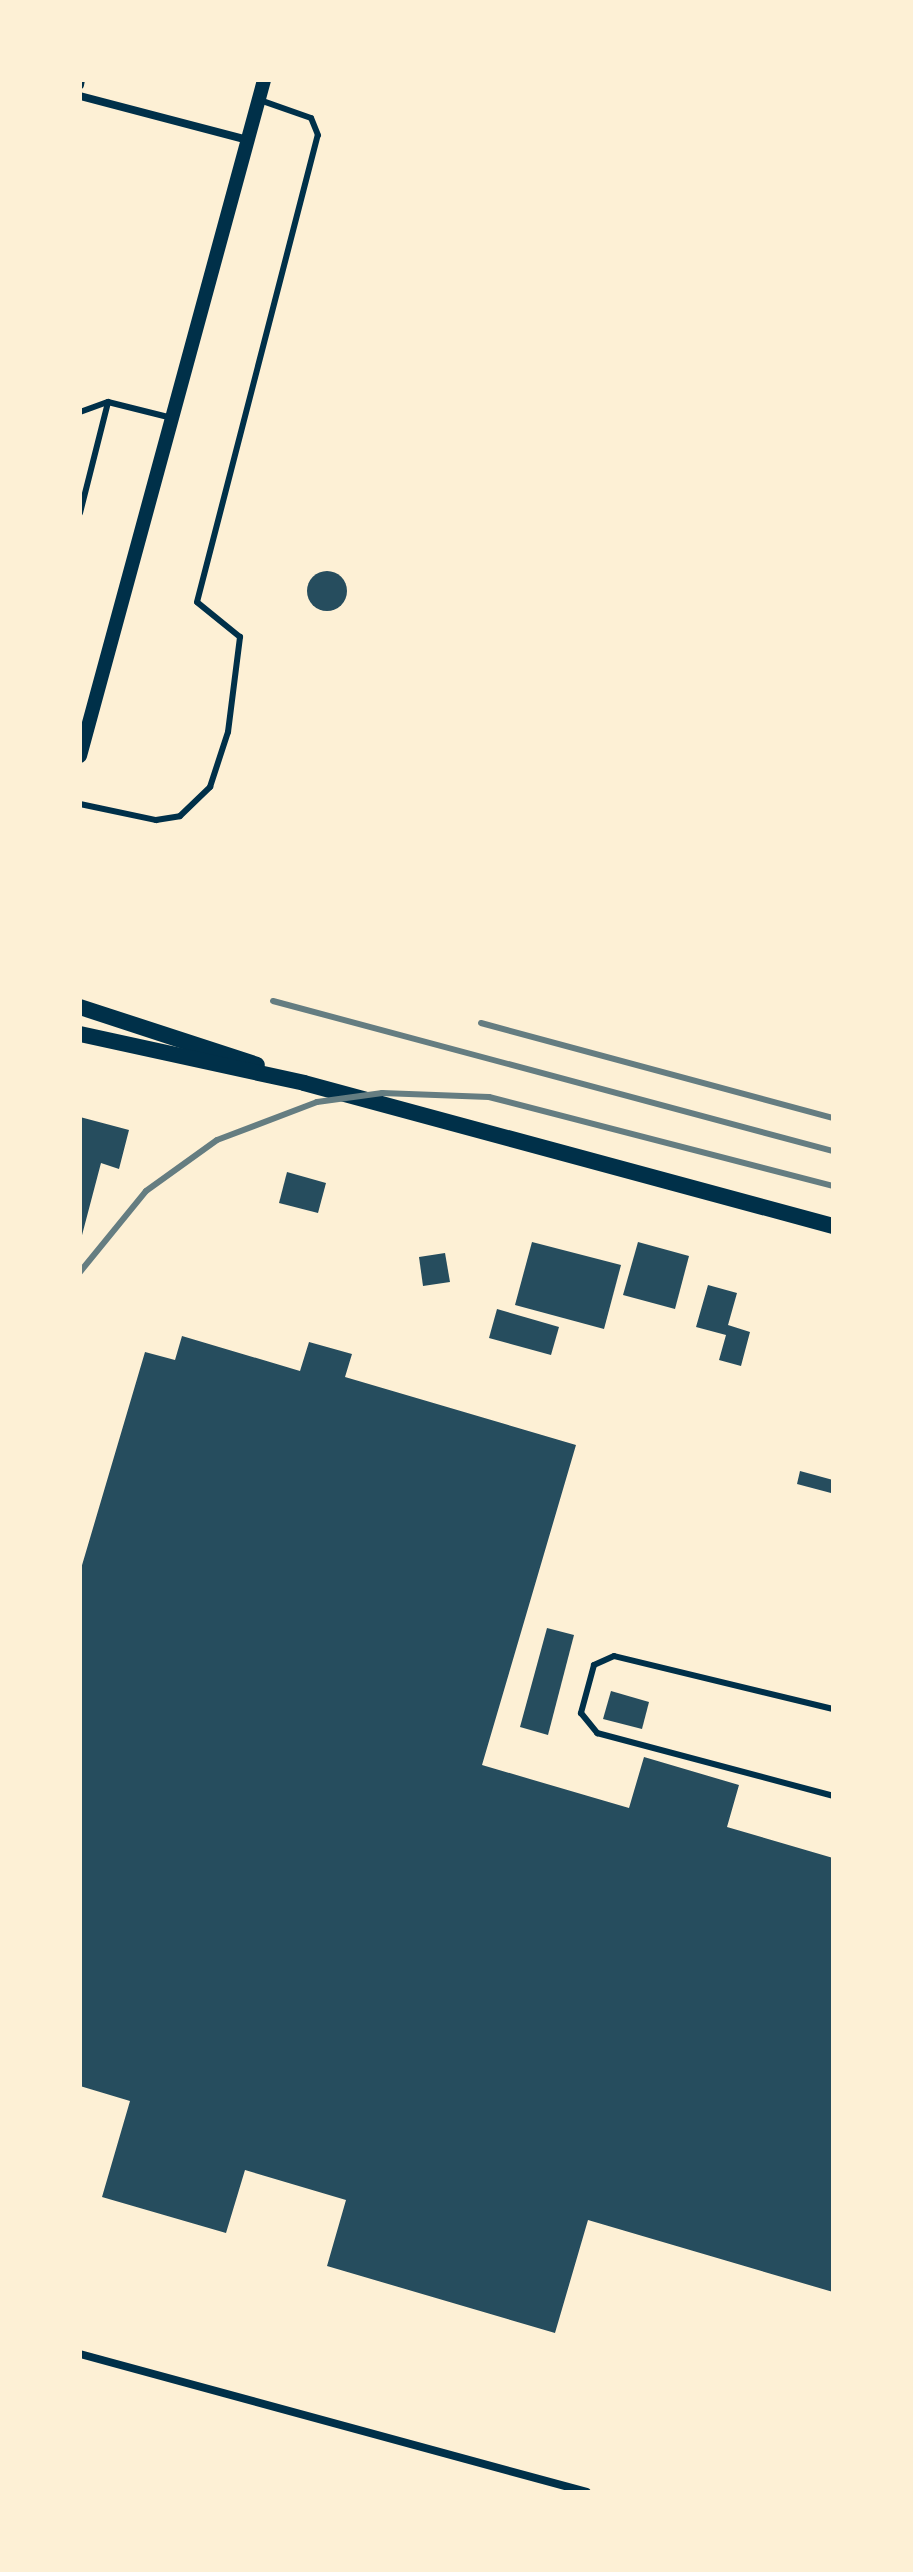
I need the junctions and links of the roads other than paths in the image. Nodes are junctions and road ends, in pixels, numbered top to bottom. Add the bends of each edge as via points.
1 (264, 80) edge
2 (80, 96) edge
3 (259, 99) junction
4 (248, 140) junction
5 (108, 402) junction
6 (80, 412) edge
7 (172, 418) junction
8 (80, 513) edge
9 (80, 756) edge
10 (80, 804) edge
11 (80, 1007) edge
12 (80, 1034) edge
13 (304, 1083) junction
14 (833, 1226) edge
15 (833, 1709) edge
16 (833, 1796) edge
17 (80, 2354) edge
18 (587, 2492) edge

1 - 3 street
2 - 4 street
3 - 4 street
3 - 10 lane via 311,118 318,135 197,602 240,637 228,732 210,787 172,819
4 - 7 street
5 - 6 lane
5 - 7 lane
5 - 8 lane
7 - 9 street
11 - 13 main road
12 - 13 main road
13 - 14 main road
15 - 16 lane via 614,1656 594,1665 581,1713 597,1733
17 - 18 street

